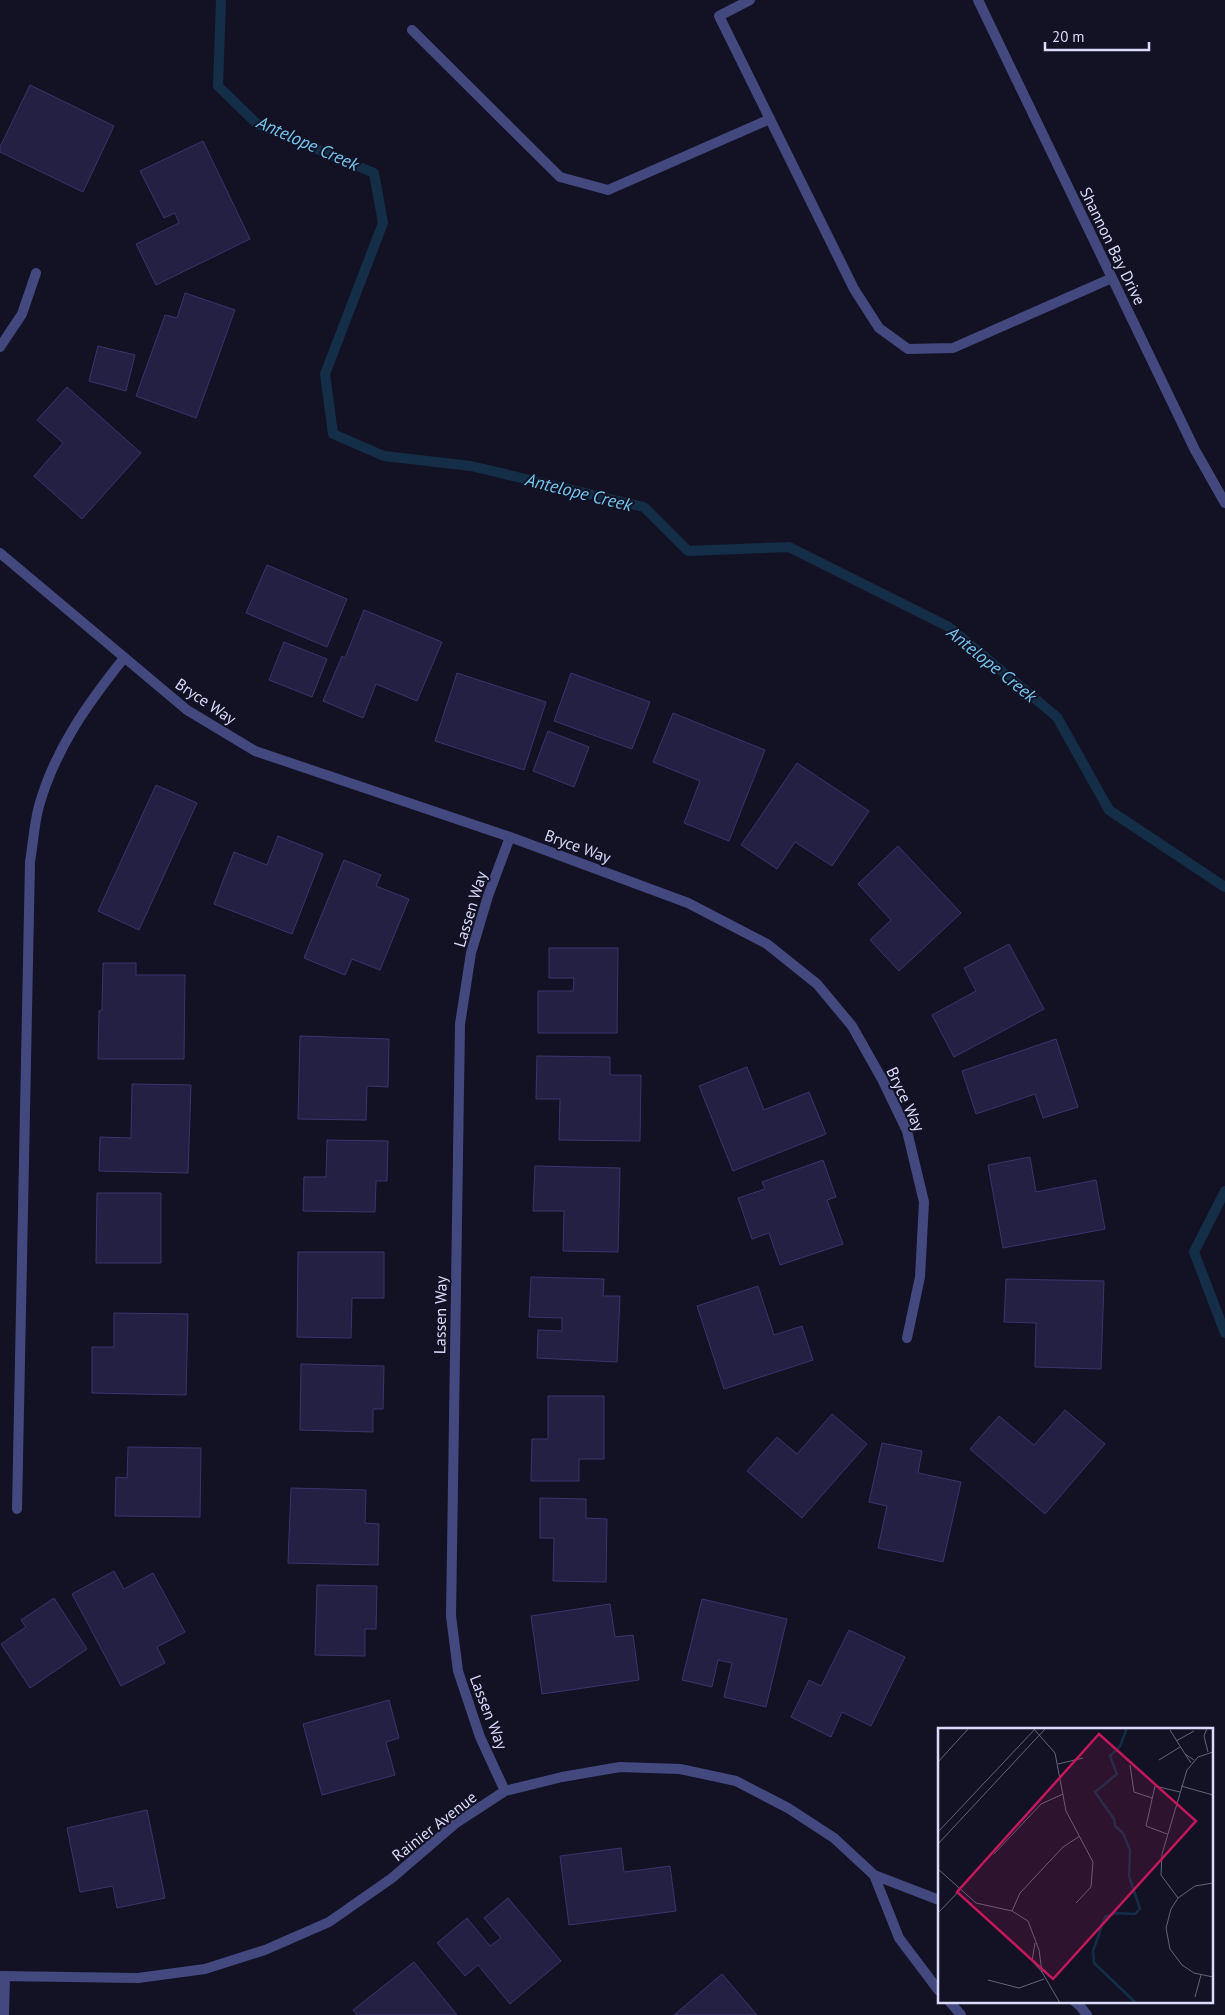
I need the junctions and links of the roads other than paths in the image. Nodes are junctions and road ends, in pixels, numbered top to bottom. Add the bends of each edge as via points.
1 (750, 0) edge
2 (978, 0) edge
3 (412, 30) dead end
4 (770, 119) junction
5 (36, 274) dead end
6 (1112, 278) junction
7 (0, 347) edge
8 (1225, 503) edge
9 (0, 553) edge
10 (124, 658) junction
11 (510, 837) junction
12 (907, 1338) dead end
13 (17, 1509) dead end
14 (505, 1791) junction
15 (874, 1875) junction
16 (938, 1900) edge
17 (2, 1976) edge
18 (938, 1990) edge
19 (949, 2002) edge
20 (1075, 2002) edge
21 (4, 2015) edge
22 (961, 2015) edge
23 (1087, 2015) edge

1 - 4 street via 719,16
2 - 6 street, Shannon Bay Drive
3 - 4 street via 560,177 608,190
4 - 6 street via 854,289 879,328 908,349 953,348
5 - 7 street via 22,314
6 - 8 street, Shannon Bay Drive via 1195,450
9 - 10 street, Bryce Way
10 - 11 street, Bryce Way via 187,710 255,751
10 - 13 street via 89,703 56,759 39,807 30,862
11 - 12 street, Bryce Way via 688,902 767,944 817,984 852,1026 907,1132 924,1202 920,1277
11 - 14 street, Lassen Way via 471,953 460,1024 450,1616 458,1672 480,1737
14 - 15 street, Rainier Avenue via 620,1767 680,1769 736,1780 826,1833
14 - 17 street, Rainier Avenue via 456,1823 392,1878 329,1922 265,1950 205,1969 138,1978
15 - 16 street, Rainier Avenue
15 - 18 street, Rainier Avenue via 899,1938
17 - 21 street
19 - 22 street
20 - 23 street

